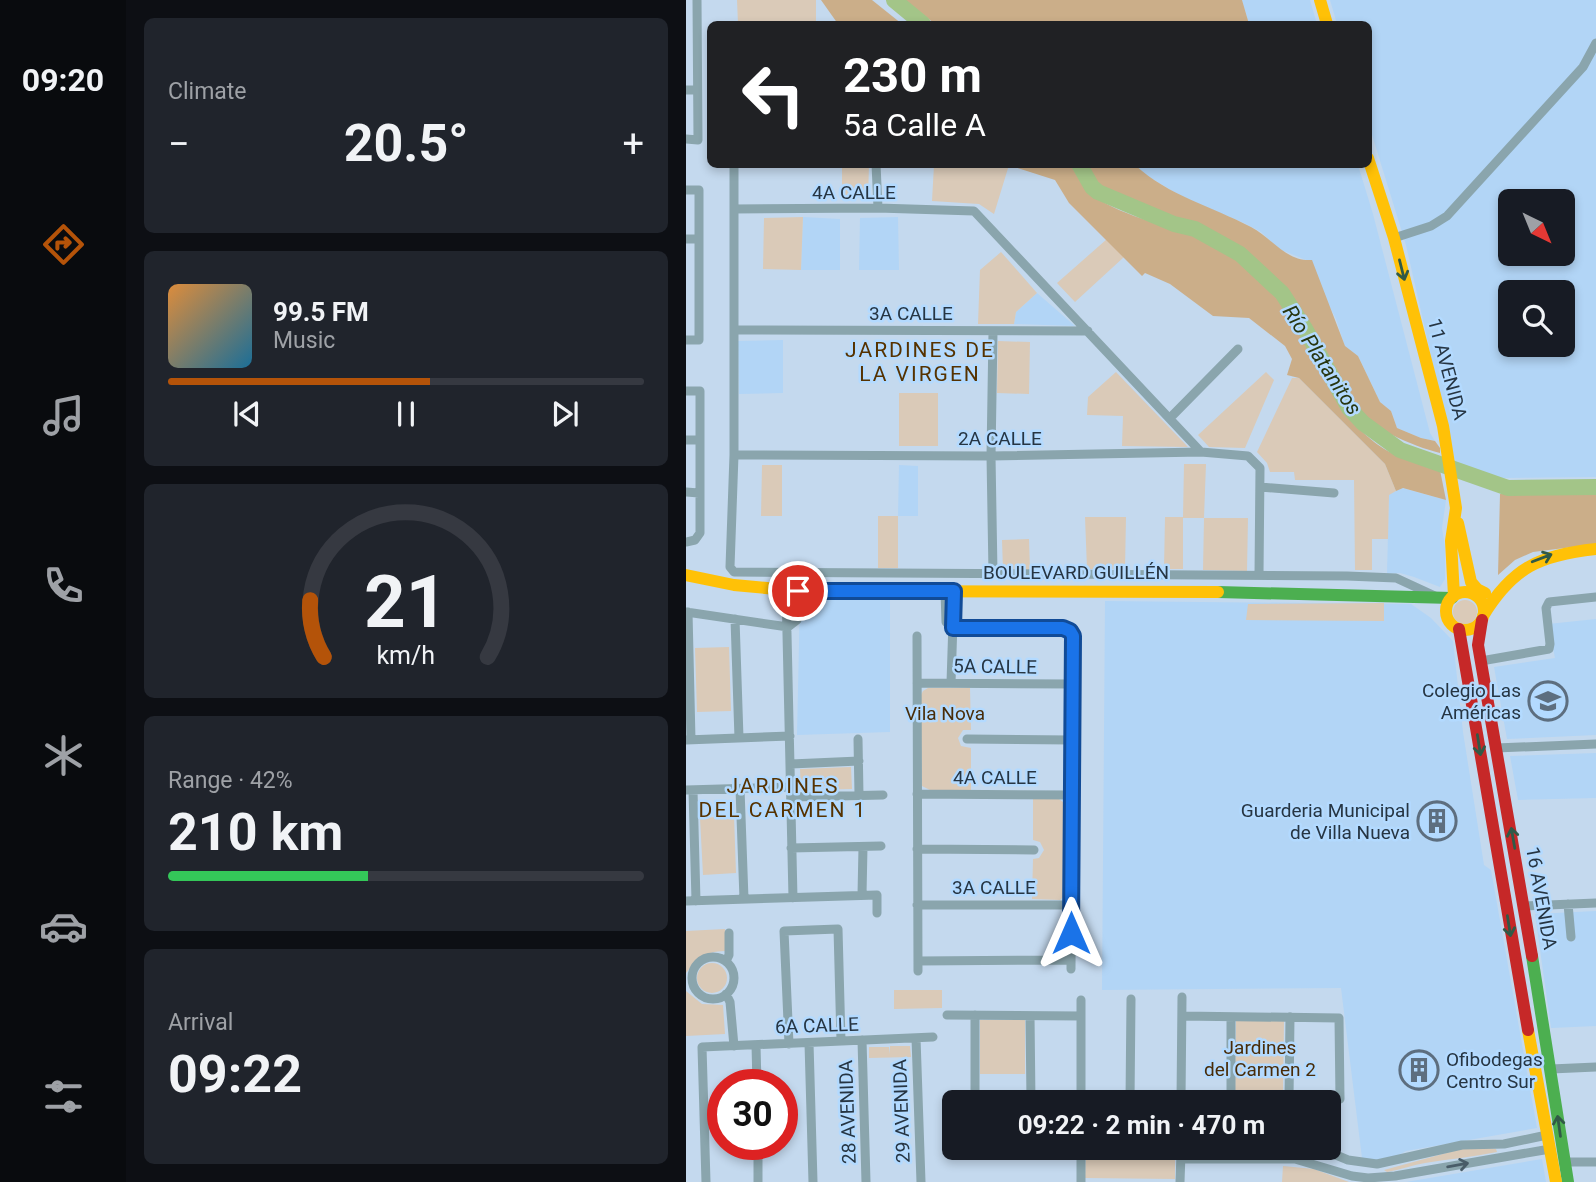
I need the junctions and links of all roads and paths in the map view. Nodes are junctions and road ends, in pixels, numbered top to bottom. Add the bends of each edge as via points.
1 (697, 0) edge
2 (1320, 0) edge
3 (1326, 21) edge
4 (1596, 43) edge
5 (686, 90) edge
6 (697, 90) junction
7 (686, 139) edge
8 (734, 168) edge
9 (876, 168) edge
10 (1371, 168) edge
11 (686, 190) edge
12 (878, 208) junction
13 (734, 209) junction
14 (1394, 238) junction
15 (686, 239) edge
16 (698, 239) junction
17 (686, 292) edge
18 (699, 292) junction
19 (734, 330) junction
20 (993, 331) junction
21 (1088, 331) junction
22 (686, 340) edge
23 (1238, 349) dead end
24 (686, 391) edge
25 (1170, 418) junction
26 (686, 440) edge
27 (699, 440) junction
28 (1201, 452) junction
29 (734, 455) junction
30 (991, 456) junction
31 (1260, 487) junction
32 (686, 492) edge
33 (699, 493) junction
34 (1334, 493) dead end
35 (1456, 508) junction
36 (688, 542) edge
37 (1596, 549) edge
38 (993, 573) junction
39 (686, 575) edge
40 (1259, 575) junction
41 (792, 590) junction
42 (950, 591) junction
43 (1499, 591) junction
44 (1421, 593) junction
45 (1453, 597) junction
46 (1596, 597) edge
47 (687, 612) edge
48 (1482, 618) junction
49 (735, 619) junction
50 (949, 625) junction
51 (1454, 625) junction
52 (788, 627) junction
53 (917, 636) dead end
54 (1481, 661) junction
55 (917, 683) junction
56 (951, 683) junction
57 (1073, 684) junction
58 (790, 736) junction
59 (739, 738) junction
60 (859, 739) dead end
61 (968, 739) dead end
62 (689, 740) edge
63 (1072, 740) junction
64 (1596, 744) edge
65 (1496, 748) junction
66 (859, 761) junction
67 (791, 764) junction
68 (740, 789) junction
69 (690, 790) edge
70 (791, 792) junction
71 (917, 794) junction
72 (859, 795) junction
73 (883, 795) dead end
74 (1072, 795) junction
75 (863, 846) junction
76 (881, 846) dead end
77 (791, 848) junction
78 (917, 849) junction
79 (1034, 850) dead end
80 (862, 895) junction
81 (793, 898) junction
82 (744, 899) junction
83 (691, 901) edge
84 (1596, 903) edge
85 (1568, 904) junction
86 (917, 905) junction
87 (1070, 905) junction
88 (1524, 906) junction
89 (877, 913) dead end
90 (729, 933) dead end
91 (1571, 937) dead end
92 (726, 961) junction
93 (688, 978) edge
94 (726, 994) junction
95 (1182, 997) dead end
96 (1131, 999) dead end
97 (1082, 1000) dead end
98 (1540, 1004) junction
99 (1524, 1007) junction
100 (947, 1015) dead end
101 (975, 1015) junction
102 (1030, 1016) junction
103 (1081, 1016) junction
104 (1182, 1016) junction
105 (1231, 1017) junction
106 (1290, 1017) junction
107 (933, 1037) dead end
108 (916, 1038) junction
109 (841, 1041) junction
110 (862, 1041) junction
111 (809, 1043) junction
112 (789, 1044) junction
113 (756, 1045) junction
114 (734, 1046) junction
115 (1596, 1067) edge
116 (757, 1069) edge
117 (1551, 1069) junction
118 (975, 1090) edge
119 (1031, 1090) edge
120 (1080, 1090) edge
121 (1130, 1090) edge
122 (1181, 1090) edge
123 (1231, 1090) edge
124 (1289, 1090) edge
125 (1340, 1090) edge
126 (1547, 1135) junction
127 (1504, 1144) junction
128 (1550, 1149) junction
129 (1506, 1156) junction
130 (1341, 1157) edge
131 (758, 1160) edge
132 (1081, 1160) edge
133 (1181, 1160) edge
134 (1310, 1160) edge
135 (1349, 1161) junction
136 (1564, 1162) junction
137 (1596, 1162) edge
138 (1379, 1164) junction
139 (1344, 1174) junction
140 (1381, 1177) junction
141 (706, 1182) edge
142 (758, 1182) edge
143 (813, 1182) edge
144 (866, 1182) edge
145 (921, 1182) edge
146 (1080, 1182) edge
147 (1180, 1182) edge
148 (1556, 1182) edge
149 (1568, 1182) edge

1 - 6 street
2 - 3 main road
4 - 14 street via 1583,67 1447,216
5 - 6 street
6 - 7 street via 698,139
8 - 13 street
9 - 12 street
10 - 14 main road, 11 AVENIDA
11 - 16 street via 699,190
12 - 13 street, 4A CALLE
12 - 21 street, 4A CALLE via 974,211
13 - 19 street
14 -> 35 main road, 11 AVENIDA via 1447,447
15 - 16 street
16 - 18 street
17 - 18 street
18 - 22 street via 699,340
19 - 20 street, 3A CALLE
19 - 29 street
20 - 21 street, 3A CALLE
20 - 30 street
21 - 25 street
23 - 25 street
24 - 27 street via 700,391
25 - 28 street
26 - 27 street
27 - 33 street
28 - 30 street, 2A CALLE
28 - 31 street, 2A CALLE via 1243,454 1253,459 1260,468
29 - 30 street, 2A CALLE
29 - 38 street via 730,567 734,572
30 - 38 street
31 - 34 street
31 - 40 street
32 - 33 street
33 - 36 street via 700,533
35 - 43 main road via 1471,582 1485,593
35 - 45 main road, 11 AVENIDA
43 -> 37 main road via 1532,561
38 - 40 street
39 - 41 main road, BOULEVARD GUILLÉN
40 - 44 street via 1396,578
41 - 42 main road, BOULEVARD GUILLÉN
41 - 52 street
42 - 44 main road, BOULEVARD GUILLÉN
42 - 50 street
43 - 48 main road
44 - 45 main road, BOULEVARD GUILLÉN
44 - 51 main road
45 - 48 main road via 1464,592 1475,595 1482,602
45 - 51 main road via 1446,610
46 - 54 street via 1549,601 1549,649
47 - 49 street
47 - 62 street
48 - 51 main road via 1469,629
48 - 54 main road, 16 AVENIDA
49 - 52 street
49 - 59 street
50 - 56 street
50 - 57 street via 1070,631
51 -> 99 main road, 16 AVENIDA
52 - 58 street
53 - 55 street
54 - 65 main road, 16 AVENIDA
55 - 56 street, 5A CALLE
55 - 71 street
56 - 57 street, 5A CALLE
57 - 63 street
58 - 59 street
58 - 67 street
59 - 62 street
60 - 66 street
61 - 63 street
63 - 74 street
64 - 65 street
88 -> 65 main road, 16 AVENIDA
66 - 67 street
66 - 72 street
67 - 70 street
68 - 69 street
68 - 70 street
68 - 82 street
69 - 83 street
70 - 72 street
70 - 77 street
71 - 74 street, 4A CALLE
71 - 78 street
72 - 73 street
74 - 87 street
75 - 76 street
75 - 77 street
75 - 80 street
77 - 81 street
78 - 79 street
78 - 86 street
80 - 81 street
80 - 89 street via 877,895
81 - 82 street
82 - 83 street
84 - 85 street
85 - 88 street
85 - 91 street
86 - 87 street, 3A CALLE
86 - 87 street via 918,966 1071,964
88 - 98 main road, 16 AVENIDA
90 - 92 street
92 - 93 street via 705,958
92 - 94 street via 734,980
93 - 94 street via 705,998
94 - 114 street
95 - 104 street
96 - 121 street
97 - 103 street
98 - 99 main road
98 - 117 main road, 16 AVENIDA
99 - 126 main road, 16 AVENIDA
100 - 101 street
101 - 102 street
101 - 118 street
102 - 103 street
102 - 119 street
103 - 120 street
104 - 105 street
104 - 122 street
105 - 106 street
105 - 123 street
106 - 124 street
106 - 125 street via 1339,1018
107 - 108 street, 6A CALLE
108 - 110 street, 6A CALLE
108 - 145 street, 29 AVENIDA
109 - 110 street, 6A CALLE
109 - 111 street, 6A CALLE
109 - 112 street via 838,929 784,931
110 - 144 street, 28 AVENIDA
111 - 112 street, 6A CALLE
111 - 143 street
112 - 113 street, 6A CALLE
113 - 114 street, 6A CALLE
113 - 116 street
114 - 141 street, 6A CALLE via 702,1047
115 - 117 street
136 -> 117 main road, 16 AVENIDA
126 - 127 street
126 - 128 main road, 16 AVENIDA
127 - 129 street
127 - 138 street via 1462,1145
128 - 129 street
128 - 148 main road, 16 AVENIDA
140 -> 129 street
130 - 135 street
131 - 142 street
132 - 146 street
133 - 147 street
134 - 139 street
135 - 138 street
135 - 139 street
136 - 137 street
136 - 149 main road, 16 AVENIDA
138 - 140 street
139 - 140 street

